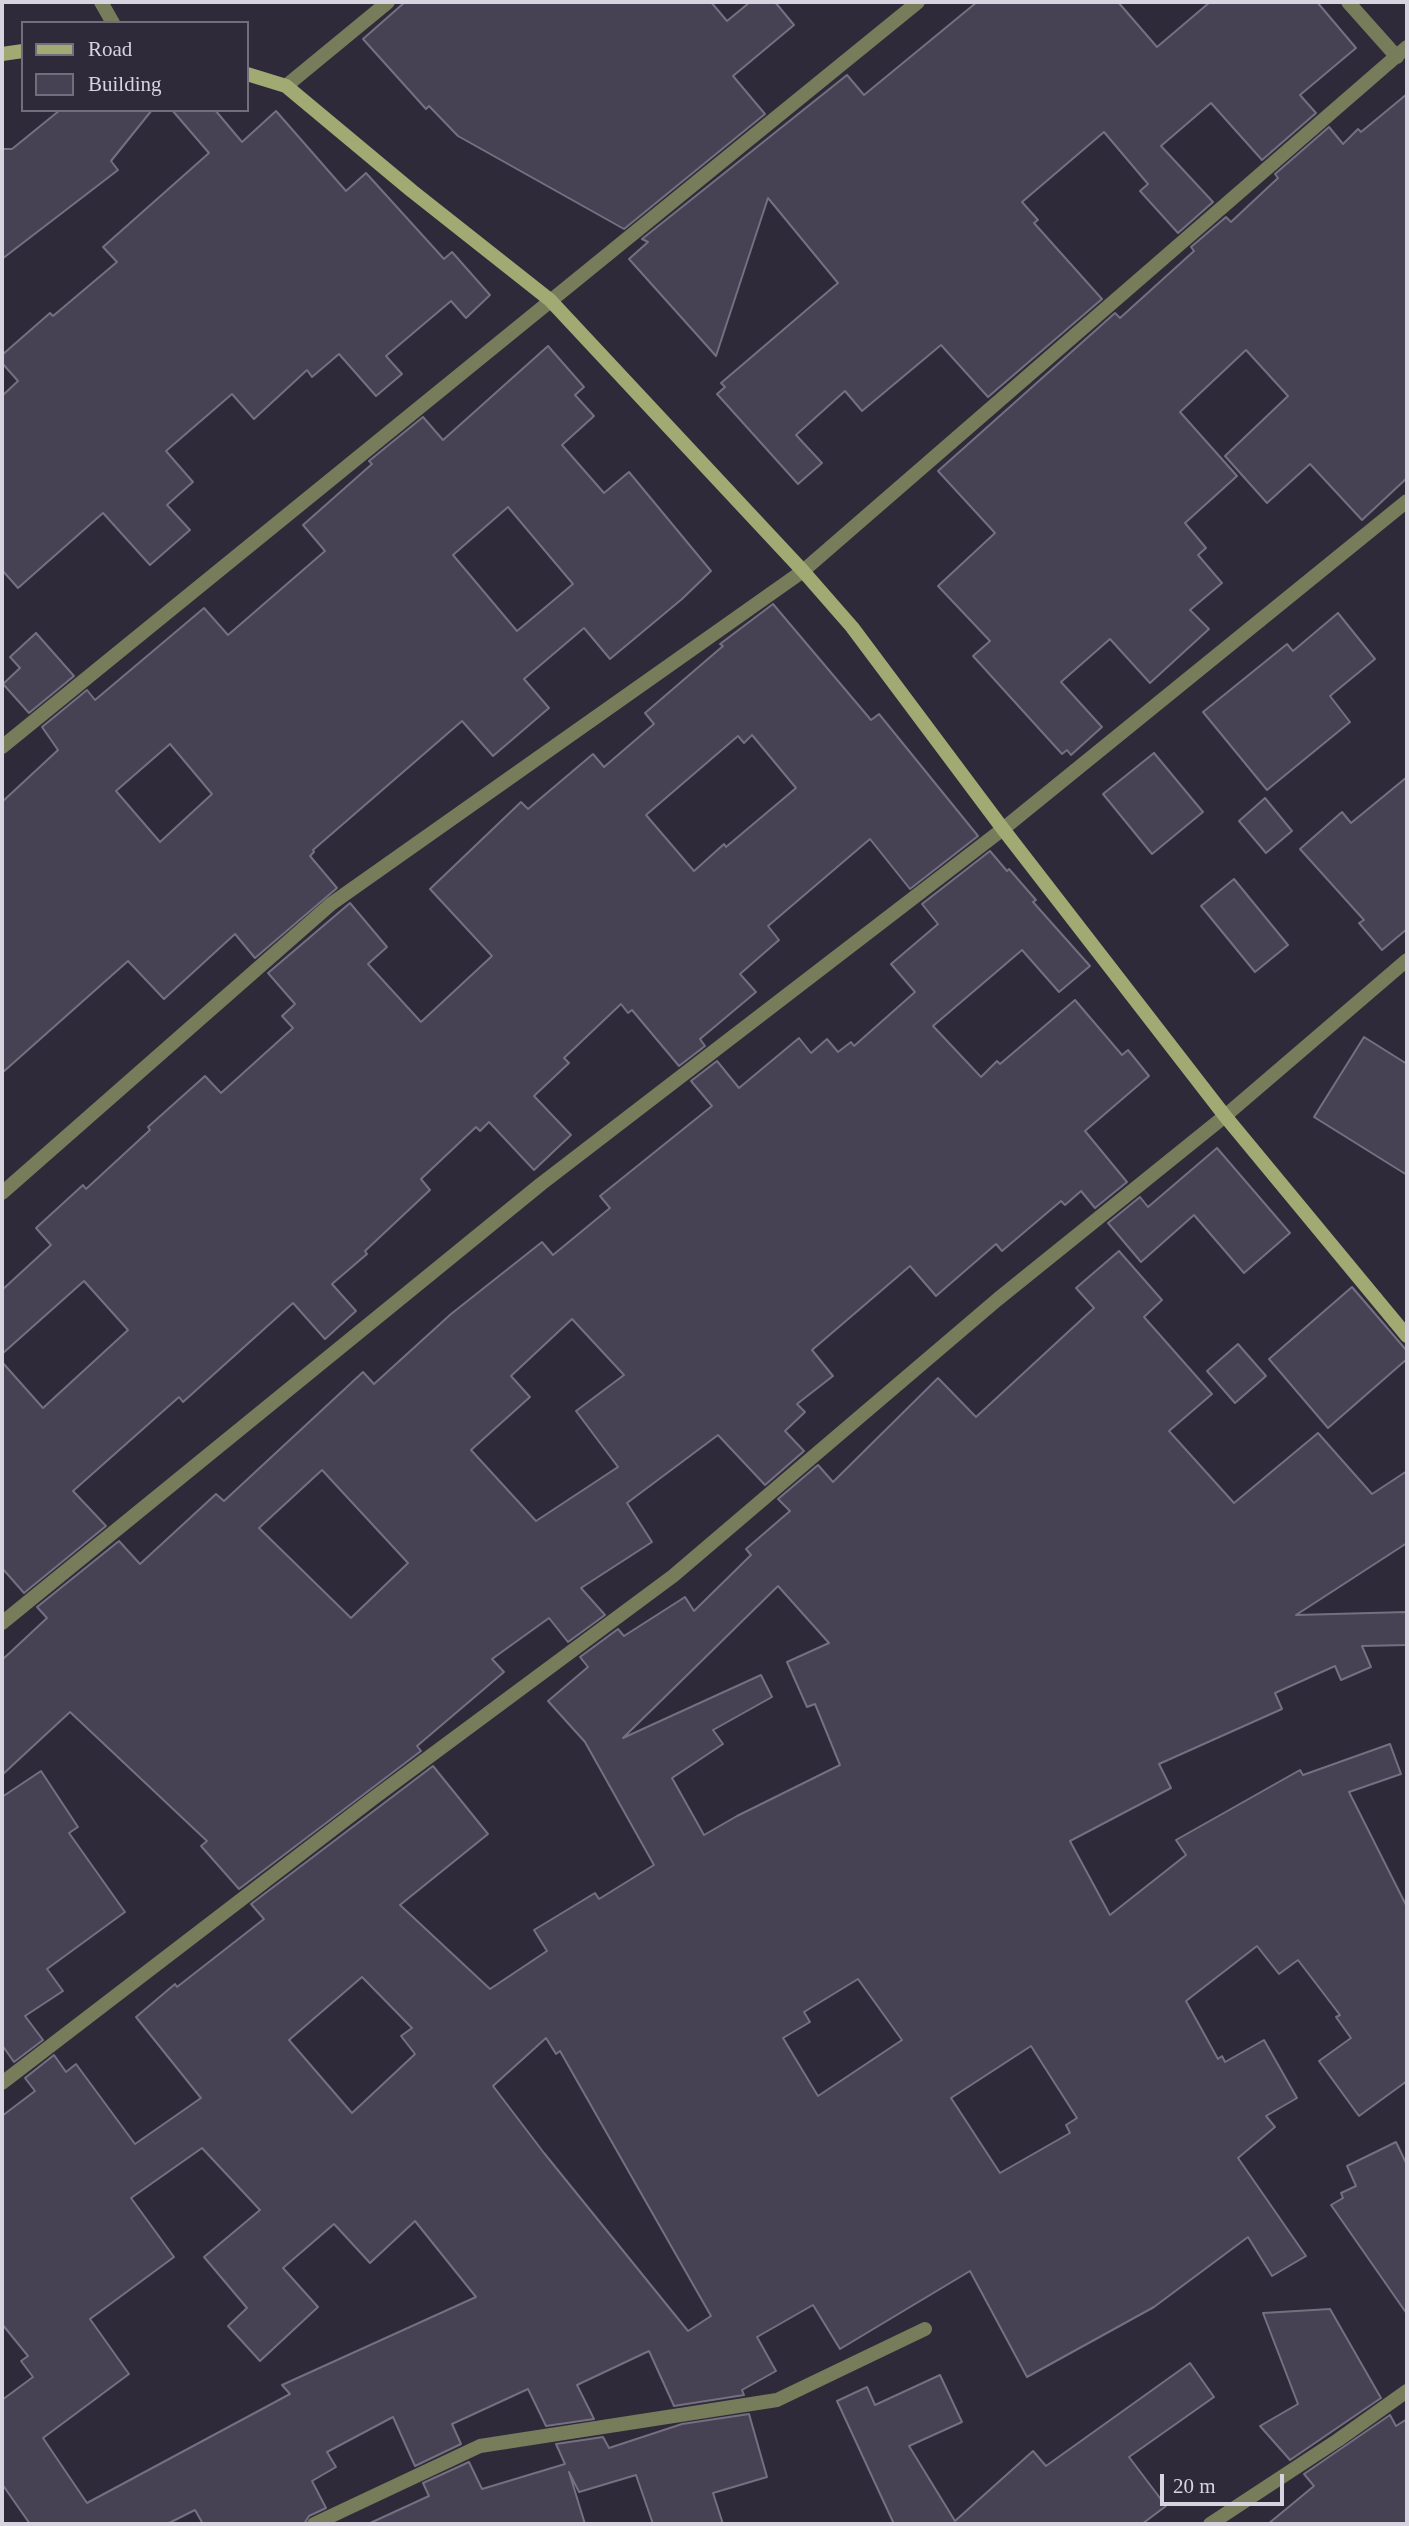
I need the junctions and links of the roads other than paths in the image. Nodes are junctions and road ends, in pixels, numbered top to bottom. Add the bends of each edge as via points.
1 (101, 2) edge
2 (388, 2) edge
3 (918, 2) edge
4 (1348, 2) edge
5 (112, 21) edge
6 (21, 51) edge
7 (1402, 52) edge
8 (2, 54) edge
9 (248, 74) edge
10 (286, 86) junction
11 (550, 300) junction
12 (1407, 501) edge
13 (803, 571) junction
14 (2, 747) edge
15 (1003, 829) junction
16 (1407, 960) edge
17 (1225, 1115) junction
18 (2, 1192) edge
19 (1407, 1336) edge
20 (2, 1623) edge
21 (2, 2082) edge
22 (925, 2329) dead end
23 (1407, 2391) edge
24 (314, 2524) edge
25 (1210, 2524) edge

1 - 5 street
2 - 10 street
3 - 11 street
4 - 7 street
6 - 8 street
7 - 13 street
9 - 10 street
10 - 11 street
11 - 13 street
11 - 14 street
12 - 15 street
13 - 15 street via 852,627
13 - 18 street via 331,904
15 - 17 street
15 - 20 street via 541,1184
16 - 17 street
17 - 19 street
17 - 21 street via 998,1298 673,1576
22 - 24 street via 777,2400 480,2446
23 - 25 street

